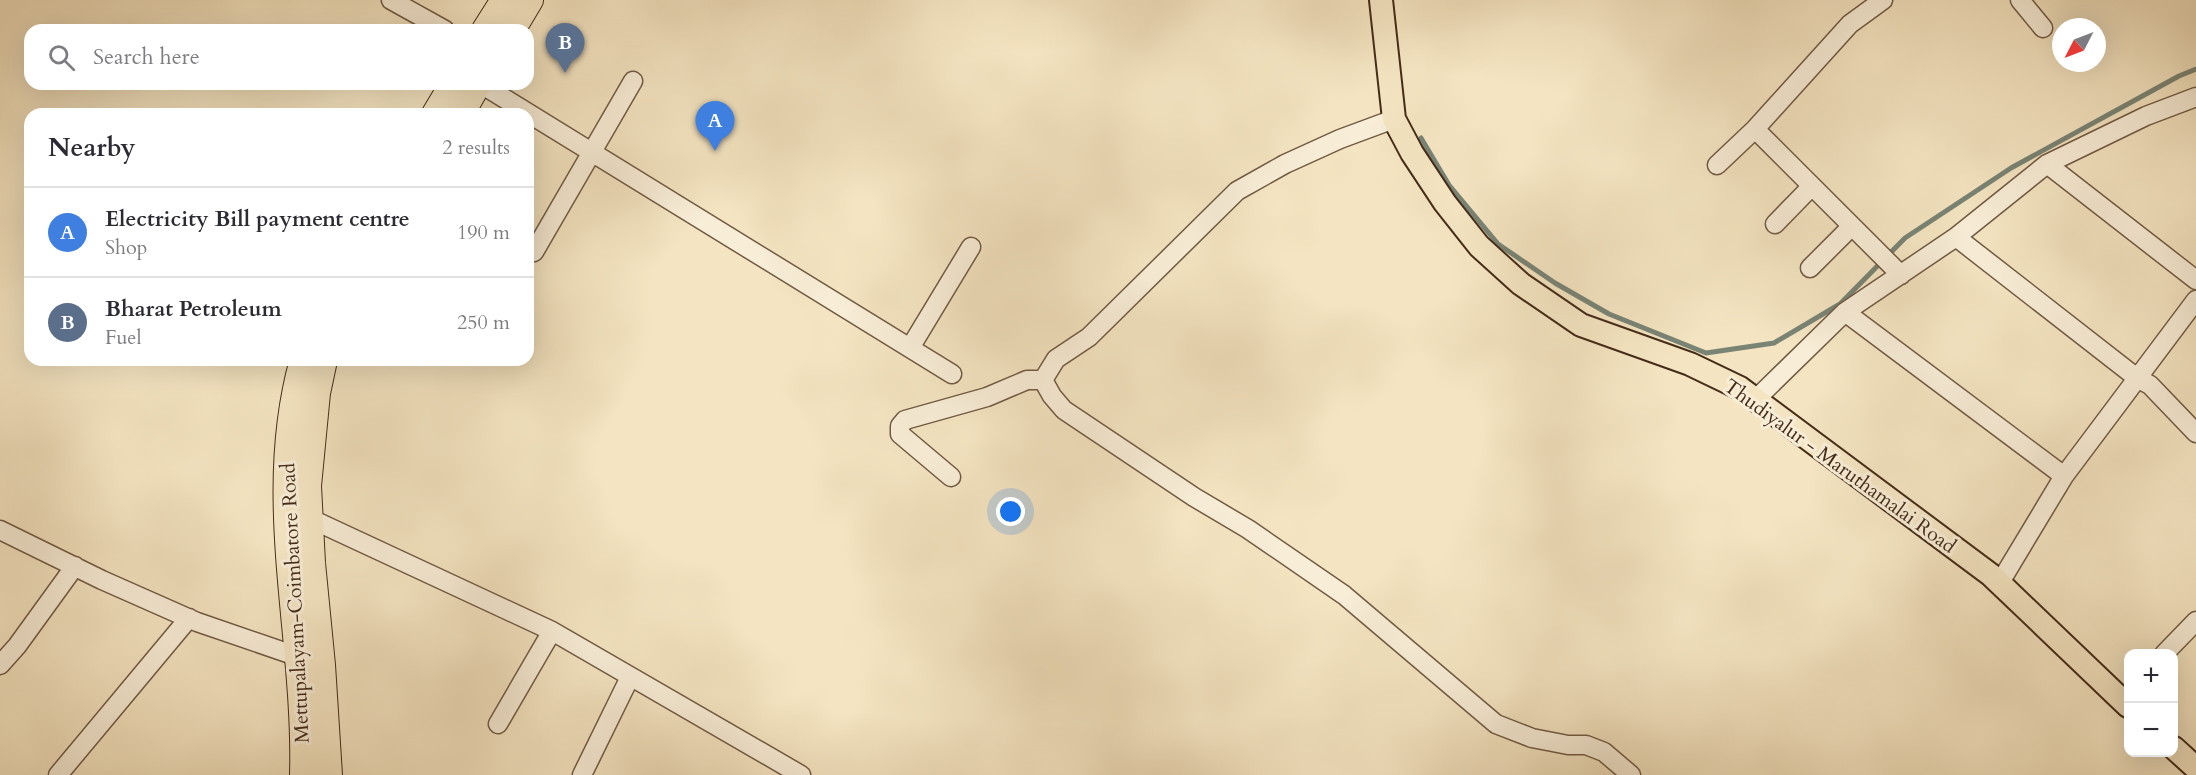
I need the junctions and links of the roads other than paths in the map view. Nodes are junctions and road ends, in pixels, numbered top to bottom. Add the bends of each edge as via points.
1 (391, 0) edge
2 (504, 0) edge
3 (530, 0) edge
4 (1381, 0) edge
5 (1883, 0) edge
6 (2020, 0) edge
7 (434, 24) edge
8 (489, 24) edge
9 (516, 24) edge
10 (2043, 28) dead end
11 (633, 81) dead end
12 (449, 90) edge
13 (476, 90) edge
14 (490, 90) edge
15 (2196, 97) edge
16 (439, 108) edge
17 (465, 108) edge
18 (520, 108) edge
19 (534, 117) edge
20 (1394, 119) junction
21 (1755, 129) junction
22 (592, 152) junction
23 (2048, 164) junction
24 (1717, 165) dead end
25 (1812, 186) junction
26 (1774, 224) dead end
27 (1852, 226) junction
28 (1956, 237) junction
29 (971, 247) dead end
30 (534, 252) dead end
31 (1890, 264) junction
32 (1810, 268) dead end
33 (2196, 280) edge
34 (2196, 300) edge
35 (1845, 312) junction
36 (910, 348) junction
37 (302, 366) edge
38 (323, 366) edge
39 (951, 374) dead end
40 (2137, 378) junction
41 (1043, 380) junction
42 (1755, 400) junction
43 (2196, 433) edge
44 (2064, 476) junction
45 (951, 477) dead end
46 (309, 518) junction
47 (0, 530) edge
48 (75, 566) junction
49 (1999, 584) junction
50 (189, 618) junction
51 (2196, 621) edge
52 (552, 632) junction
53 (2169, 649) edge
54 (299, 657) junction
55 (0, 665) edge
56 (630, 677) junction
57 (2124, 696) edge
58 (498, 724) dead end
59 (2178, 751) edge
60 (2196, 768) edge
61 (58, 775) edge
62 (303, 775) edge
63 (329, 775) edge
64 (582, 775) edge
65 (801, 775) edge
66 (1631, 775) edge

1 - 7 street
2 - 8 highway
3 - 9 highway
4 - 20 main road, Thudiyalur - Maruthamalai Road
5 - 21 street via 1850,24
6 - 10 street
11 - 22 street
12 - 16 highway
13 - 17 highway
14 - 18 street
15 - 23 street via 2146,116
19 - 22 street
20 - 41 street via 1285,164 1238,190 1089,337 1056,359
20 - 42 main road, Thudiyalur - Maruthamalai Road via 1445,203 1479,246 1521,284 1581,325 1690,364 1740,388
21 - 24 street
21 - 25 street
22 - 30 street
22 - 36 street
23 - 28 street
23 - 33 street
25 - 26 street
25 - 27 street
27 - 31 street
27 - 32 street
28 - 31 street
28 - 40 street
29 - 36 street
31 - 35 street
34 - 40 street
35 - 42 street
35 - 44 street
36 - 39 street
37 - 54 highway, Mettupalayam-Coimbatore Road via 289,428 285,491
38 - 46 highway via 309,474
40 - 43 street via 2150,385
40 - 44 street
41 - 45 street via 1027,380 987,397 905,420 900,434
41 - 66 street via 1064,410 1344,595 1496,724 1532,738 1586,745 1604,752
42 - 49 main road, Thudiyalur - Maruthamalai Road
44 - 49 street
46 - 52 street
46 - 63 highway
47 - 48 street
48 - 50 street
48 - 55 street
49 - 57 main road, Thudiyalur - Maruthamalai Road
50 - 54 street
50 - 61 street
51 - 53 street
52 - 56 street
52 - 58 street
54 - 62 highway, Mettupalayam-Coimbatore Road
56 - 64 street
56 - 65 street
59 - 60 main road

